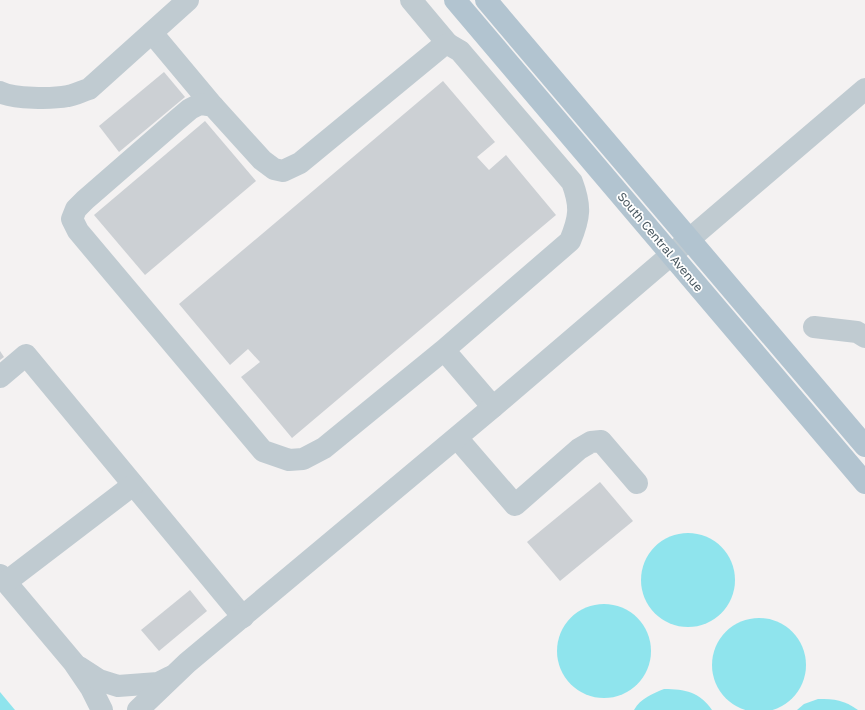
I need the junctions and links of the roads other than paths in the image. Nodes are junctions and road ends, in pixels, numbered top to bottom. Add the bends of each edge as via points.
1 (188, 0) edge
2 (411, 0) edge
3 (455, 0) edge
4 (486, 0) edge
5 (152, 33) junction
6 (448, 44) junction
7 (865, 89) edge
8 (0, 92) edge
9 (213, 106) junction
10 (814, 327) dead end
11 (865, 337) edge
12 (444, 350) junction
13 (0, 377) edge
14 (494, 407) junction
15 (458, 438) junction
16 (865, 446) edge
17 (637, 483) dead end
18 (865, 483) edge
19 (133, 485) junction
20 (3, 578) edge
21 (242, 617) junction
22 (74, 663) junction
23 (177, 674) junction
24 (102, 710) edge
25 (138, 710) edge

1 - 5 lane
2 - 6 lane
3 - 18 main road, South Central Avenue, bridge
4 - 16 main road, South Central Avenue, bridge
5 - 8 lane via 89,89 69,96 35,98
5 - 9 lane
6 - 9 lane via 441,47 300,163 283,171 274,169 262,160
6 - 12 lane via 460,51 572,182 578,198 578,213 570,241
7 - 14 lane
9 - 12 lane via 200,104 190,109 85,200 76,209 72,219 78,231 263,450 289,460 303,459 324,448
10 - 11 lane via 857,332
12 - 14 lane
13 - 19 lane via 26,355
14 - 15 lane
15 - 17 lane via 515,505 579,449 591,442 601,441
15 - 21 lane
19 - 20 lane
19 - 21 lane
20 - 22 lane
21 - 23 lane
22 - 23 lane via 100,680 118,686 158,683
22 - 24 lane
23 - 25 lane

